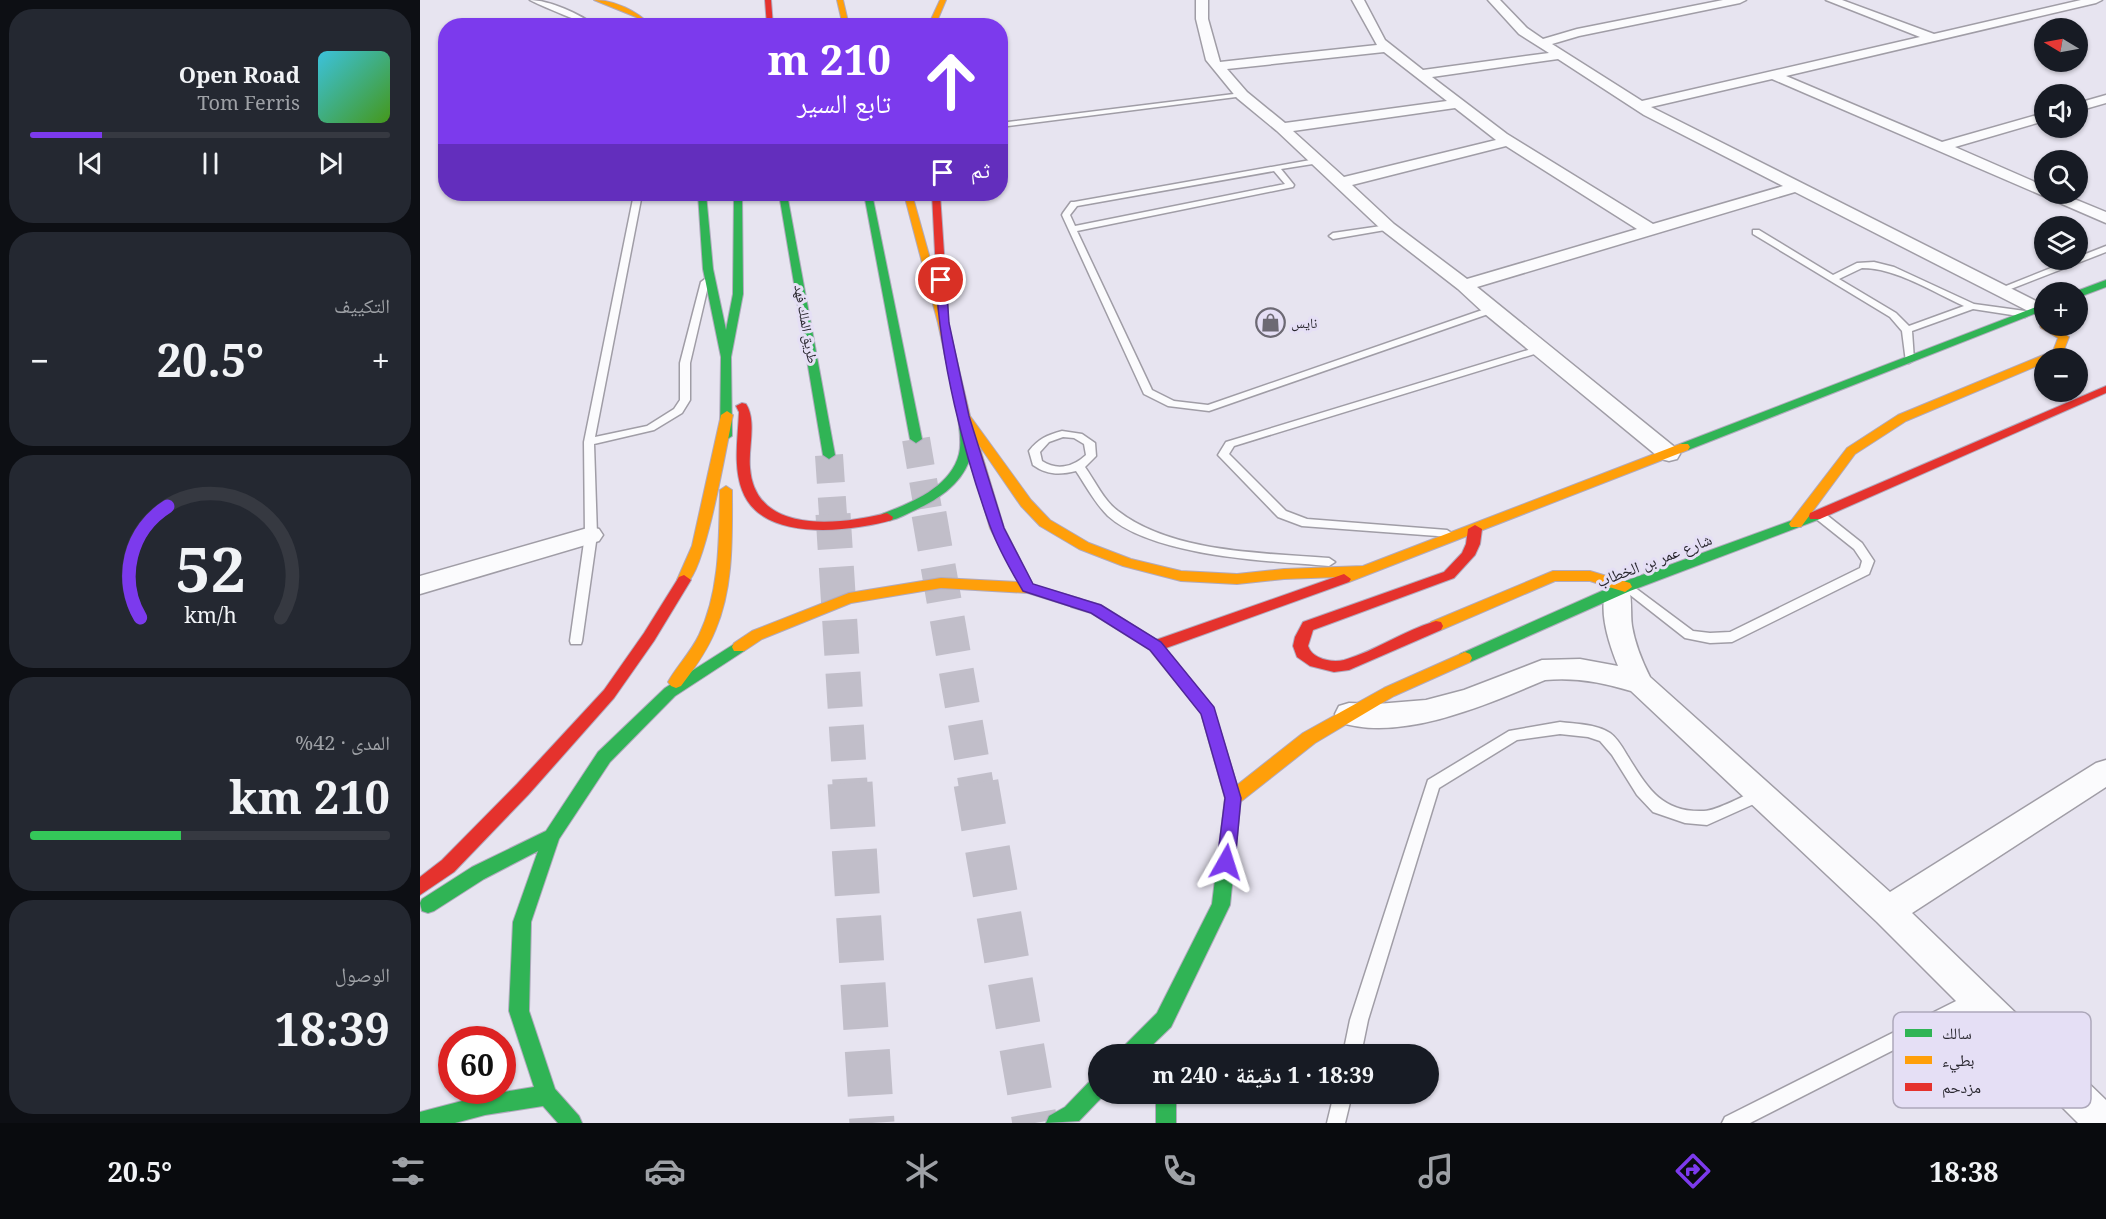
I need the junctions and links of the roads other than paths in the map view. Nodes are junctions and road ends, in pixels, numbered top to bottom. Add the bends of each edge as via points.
1 (532, 0) edge
2 (597, 0) edge
3 (768, 0) edge
4 (840, 0) edge
5 (852, 0) edge
6 (943, 0) edge
7 (1202, 0) edge
8 (1358, 0) edge
9 (1494, 0) edge
10 (1735, 0) edge
11 (1832, 0) edge
12 (2096, 0) edge
13 (581, 18) edge
14 (640, 18) edge
15 (769, 18) edge
16 (846, 18) edge
17 (849, 18) edge
18 (934, 18) edge
19 (1933, 38) junction
20 (1542, 43) junction
21 (1387, 48) junction
22 (1561, 56) junction
23 (1218, 66) junction
24 (1422, 74) junction
25 (1773, 75) junction
26 (1242, 95) junction
27 (2106, 99) edge
28 (1459, 104) junction
29 (2088, 104) edge
30 (1640, 106) junction
31 (2034, 120) edge
32 (1008, 124) edge
33 (1282, 128) junction
34 (1508, 141) junction
35 (1940, 147) junction
36 (1316, 161) junction
37 (1276, 168) junction
38 (1340, 183) junction
39 (1796, 187) junction
40 (2034, 187) edge
41 (637, 201) edge
42 (703, 201) edge
43 (738, 201) edge
44 (784, 201) edge
45 (869, 201) edge
46 (910, 201) edge
47 (936, 201) edge
48 (2073, 204) edge
49 (2106, 218) edge
50 (1388, 226) junction
51 (1073, 229) junction
52 (1651, 230) junction
53 (1756, 232) dead end
54 (1333, 236) dead end
55 (2106, 249) edge
56 (708, 269) junction
57 (1834, 278) junction
58 (2106, 283) edge
59 (1464, 285) junction
60 (2000, 290) junction
61 (2088, 290) edge
62 (1972, 306) junction
63 (2034, 309) edge
64 (1491, 310) junction
65 (2034, 310) edge
66 (2034, 311) edge
67 (943, 323) junction
68 (1907, 330) junction
69 (2062, 336) edge
70 (1541, 349) junction
71 (1909, 360) junction
72 (726, 364) junction
73 (2104, 392) edge
74 (727, 415) junction
75 (964, 416) junction
76 (915, 439) tunnel mouth
77 (589, 442) junction
78 (1669, 454) junction
79 (829, 455) tunnel mouth
80 (1079, 467) junction
81 (1819, 515) junction
82 (1795, 525) junction
83 (1475, 529) junction
84 (591, 535) junction
85 (1460, 536) junction
86 (1373, 569) junction
87 (420, 585) edge
88 (1028, 588) junction
89 (1621, 588) junction
90 (576, 641) dead end
91 (1155, 646) junction
92 (1640, 684) junction
93 (670, 692) junction
94 (1349, 714) junction
95 (2106, 772) edge
96 (1760, 795) junction
97 (1233, 798) junction
98 (552, 836) junction
99 (420, 887) edge
100 (420, 910) edge
101 (1888, 911) junction
102 (1977, 998) junction
103 (1949, 1012) edge
104 (1991, 1012) edge
105 (1164, 1020) junction
106 (1893, 1041) edge
107 (1165, 1043) dead end
108 (1140, 1044) edge
109 (1354, 1044) edge
110 (548, 1095) junction
111 (1088, 1097) edge
112 (1166, 1104) edge
113 (1341, 1104) edge
114 (420, 1122) edge
115 (572, 1123) edge
116 (1056, 1123) edge
117 (1166, 1123) edge
118 (1336, 1123) edge
119 (1731, 1123) edge

1 - 13 lane
2 - 14 main road
3 - 15 main road
4 - 16 main road
5 - 17 main road
6 - 18 main road
7 - 23 street via 1202,19 1212,60
8 - 21 street
9 - 20 street via 1523,31
10 - 20 street
11 - 19 street
12 - 19 street
19 - 25 street
20 - 22 street
21 - 23 street
21 - 24 street
22 - 24 street
22 - 30 street
23 - 26 street
24 - 28 street
25 - 30 street
25 - 35 street
26 - 32 lane
26 - 33 street
27 - 29 street
28 - 33 street
28 - 34 street
30 - 39 street
31 - 35 street
33 - 36 street
34 - 38 street
34 - 52 street
35 - 40 street
36 - 37 lane
36 - 38 street
37 - 51 lane via 1074,204 1066,215
37 - 51 lane via 1290,185
38 - 50 street
39 - 52 street
39 - 60 street
41 - 77 lane
42 - 56 main road
43 - 72 main road via 738,294
44 - 79 main road, طريق الملك فهد
45 - 76 main road
46 - 67 main road
47 - 67 main road
48 - 49 street
50 - 54 lane
50 - 59 street
51 - 64 lane via 1148,392 1172,404 1209,408
52 - 59 street
53 - 57 lane
55 - 60 lane
56 - 72 main road
56 - 77 lane via 685,363 685,400 678,411 650,428
57 - 62 lane via 1860,265 1874,264
57 - 68 lane via 1893,315
58 - 61 main road
59 - 64 street
60 - 63 street
62 - 65 lane
62 - 68 lane
64 - 70 street
66 - 71 main road
67 - 75 main road
68 - 71 lane
69 - 82 main road via 2058,353 1902,418 1851,452
70 - 78 street
70 - 85 lane via 1230,444 1223,455 1282,514 1306,524
71 - 78 main road
72 - 74 main road
72 - 75 main road via 745,412 747,481 752,499 769,514 799,524 858,525 885,519 928,496 960,465 966,446
73 - 81 main road, شارع عمر بن الخطاب
74 - 93 main road via 720,590 709,630
74 - 99 main road via 699,546 681,588 609,694 515,798 448,866
75 - 86 main road via 1045,524 1084,546 1128,563 1181,576 1236,579
75 - 88 main road via 997,528
77 - 84 lane
78 - 83 main road
80 - 80 lane via 1092,450 1080,436 1053,436 1034,451 1037,463 1050,470
80 - 86 lane via 1112,513 1172,541
81 - 82 main road, شارع عمر بن الخطاب
81 - 89 lane via 1858,546 1868,561 1865,571 1732,637 1690,635
82 - 89 main road, شارع عمر بن الخطاب
83 - 85 main road
83 - 89 main road via 1473,549 1449,575 1308,626 1299,641 1305,657 1323,667 1344,666 1553,576 1582,574 1611,580
84 - 87 street
84 - 90 lane
85 - 86 main road
86 - 91 main road
88 - 91 main road via 1096,609
88 - 93 main road via 941,583 849,598 757,635
89 - 92 street via 1618,626 1629,664
89 - 94 main road, شارع عمر بن الخطاب
91 - 97 main road via 1208,711
92 - 94 street via 1597,670 1558,668 1542,670 1445,709 1398,716
92 - 96 street
93 - 98 main road via 604,757
94 - 97 main road, شارع عمر بن الخطاب via 1309,738
95 - 101 street
96 - 101 street
96 - 109 lane via 1707,818 1658,807 1642,791 1605,737 1560,728 1514,735 1433,784
97 - 105 main road via 1221,905
98 - 100 main road via 478,873
98 - 110 main road via 522,922 519,1011
101 - 102 street
102 - 103 lane
102 - 104 street
105 - 107 main road
105 - 108 main road
106 - 119 lane
110 - 114 main road via 485,1105
110 - 115 main road
111 - 116 main road
112 - 117 main road
113 - 118 lane

